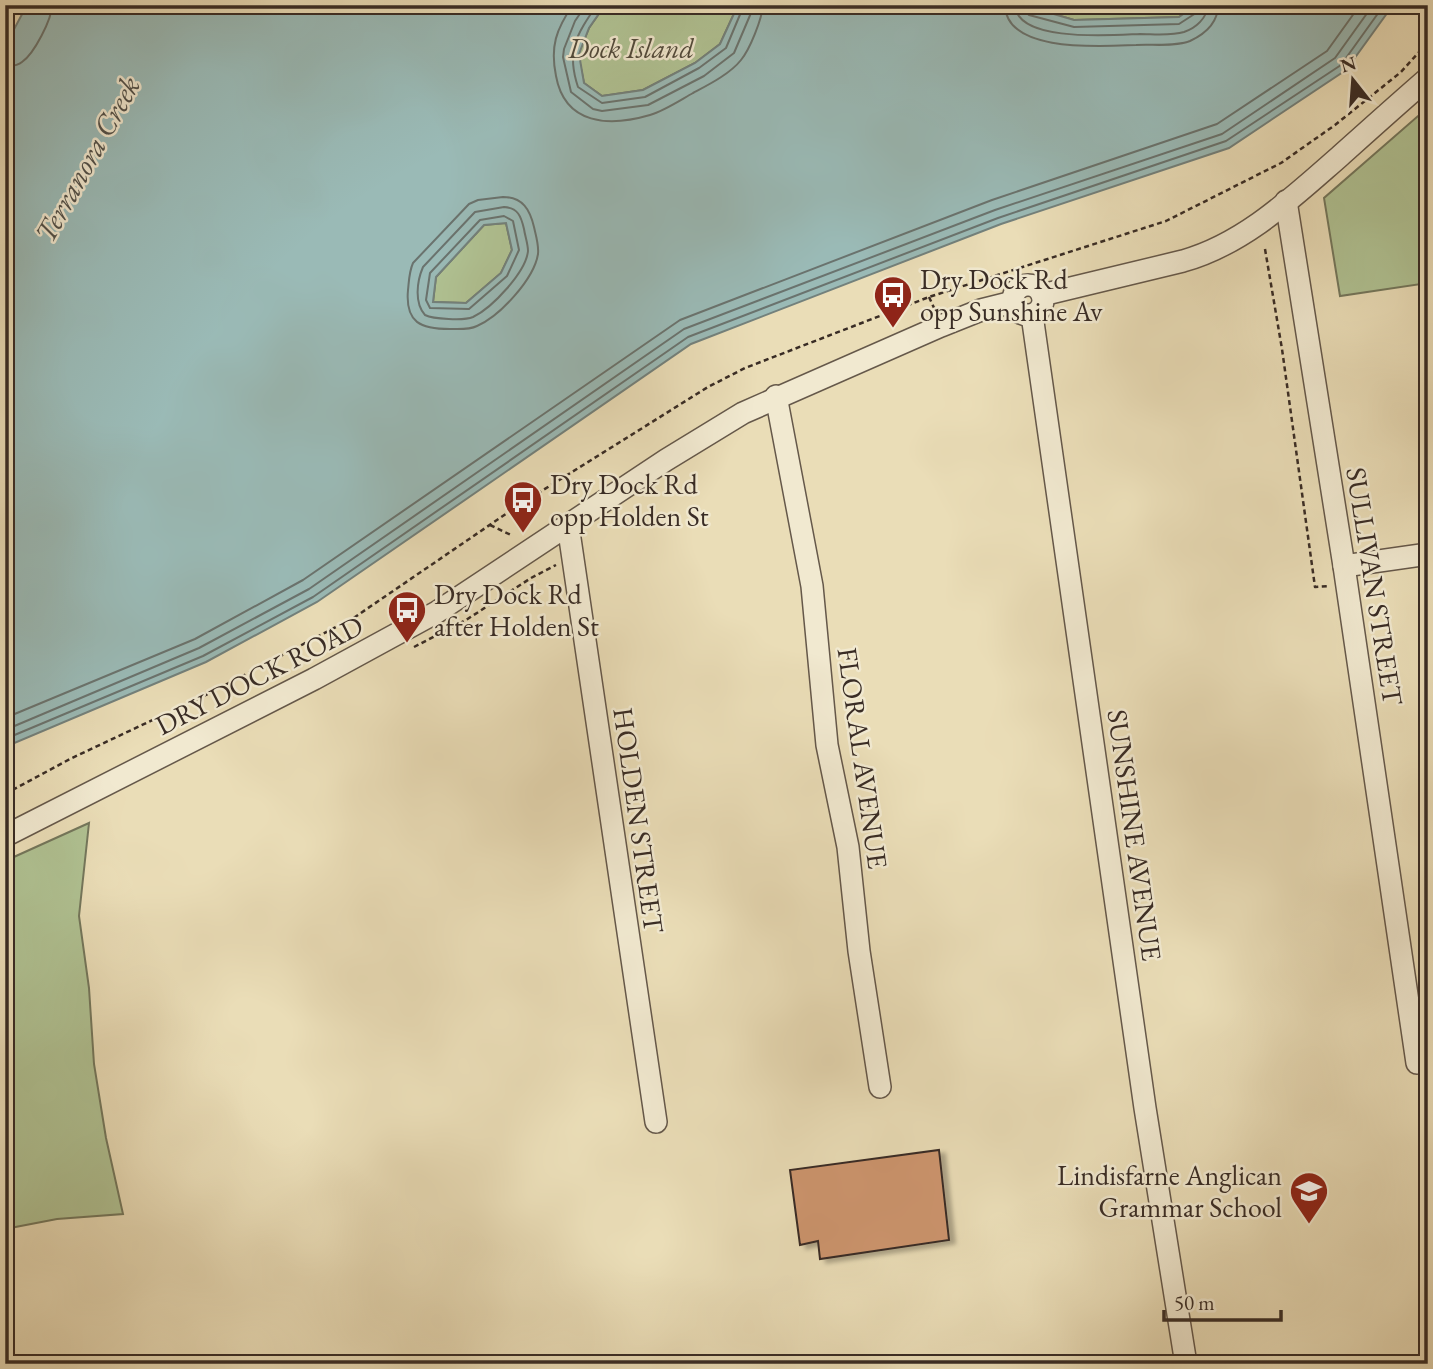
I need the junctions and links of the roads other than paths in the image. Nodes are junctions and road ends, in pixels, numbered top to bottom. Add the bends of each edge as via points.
1 (1428, 78) edge
2 (1286, 201) junction
3 (1042, 295) junction
4 (1013, 302) junction
5 (1032, 315) junction
6 (776, 396) junction
7 (568, 526) junction
8 (1428, 554) edge
9 (1344, 566) junction
10 (5, 836) edge
11 (1417, 1063) dead end
12 (880, 1087) dead end
13 (656, 1122) dead end
14 (1186, 1364) edge

1 - 2 street
2 - 3 street via 1240,236 1202,256
2 - 9 street, SULLIVAN STREET
3 - 4 street via 1035,286 1025,285 1017,290
3 - 5 street via 1042,307
4 - 5 street via 1020,313
4 - 6 street, DRY DOCK ROAD via 981,310
5 - 14 street, SUNSHINE AVENUE
6 - 7 street, DRY DOCK ROAD via 723,424
6 - 12 street, FLORAL AVENUE via 812,586 827,745 848,847
7 - 10 street, DRY DOCK ROAD via 394,637
7 - 13 street, HOLDEN STREET
8 - 9 street
9 - 11 street, SULLIVAN STREET

